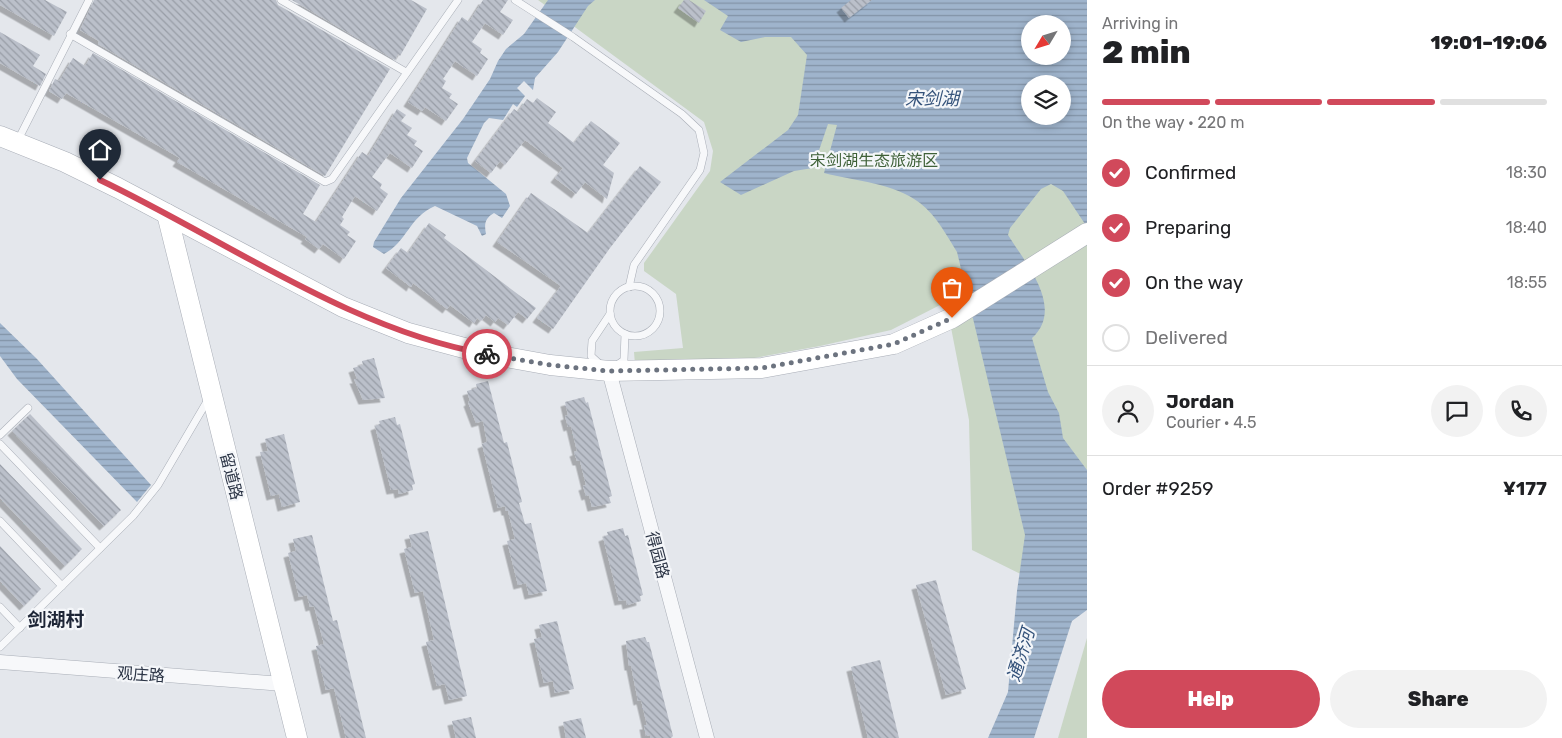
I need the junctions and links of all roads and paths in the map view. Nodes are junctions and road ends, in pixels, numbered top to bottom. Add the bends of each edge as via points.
1 (89, 0) edge
2 (281, 0) edge
3 (458, 0) edge
4 (515, 0) edge
5 (70, 34) junction
6 (406, 72) junction
7 (9, 140) edge
8 (167, 214) junction
9 (1087, 233) edge
10 (628, 286) junction
11 (610, 314) junction
12 (624, 334) junction
13 (608, 371) junction
14 (212, 394) junction
15 (28, 408) dead end
16 (0, 435) edge
17 (0, 444) edge
18 (0, 521) edge
19 (100, 548) junction
20 (62, 586) junction
21 (0, 607) edge
22 (20, 628) junction
23 (0, 647) edge
24 (0, 662) edge
25 (283, 684) junction
26 (297, 738) edge
27 (706, 738) edge

1 - 5 lane
2 - 6 lane
3 - 6 lane
4 - 10 lane via 682,114 699,130 704,153 700,170 634,265
5 - 6 lane via 325,182 332,179
5 - 7 lane
7 - 8 street via 65,162
8 - 13 street via 343,307 408,333 479,352 550,365
8 - 14 street, 留道路
9 - 13 street via 952,318 894,344 762,368
10 - 11 lane via 613,298
10 - 12 lane via 642,286 650,290 656,296 660,312 659,320 648,332 641,336
11 - 12 lane
11 - 13 lane via 592,341 591,356
12 - 13 lane via 624,360
13 - 27 street, 得园路
14 - 19 lane via 158,485
14 - 25 street, 留道路
15 - 16 lane
17 - 19 lane
18 - 20 lane
19 - 20 lane
20 - 22 lane
21 - 22 lane
22 - 23 lane
24 - 25 street, 观庄路
25 - 26 street, 留道路

